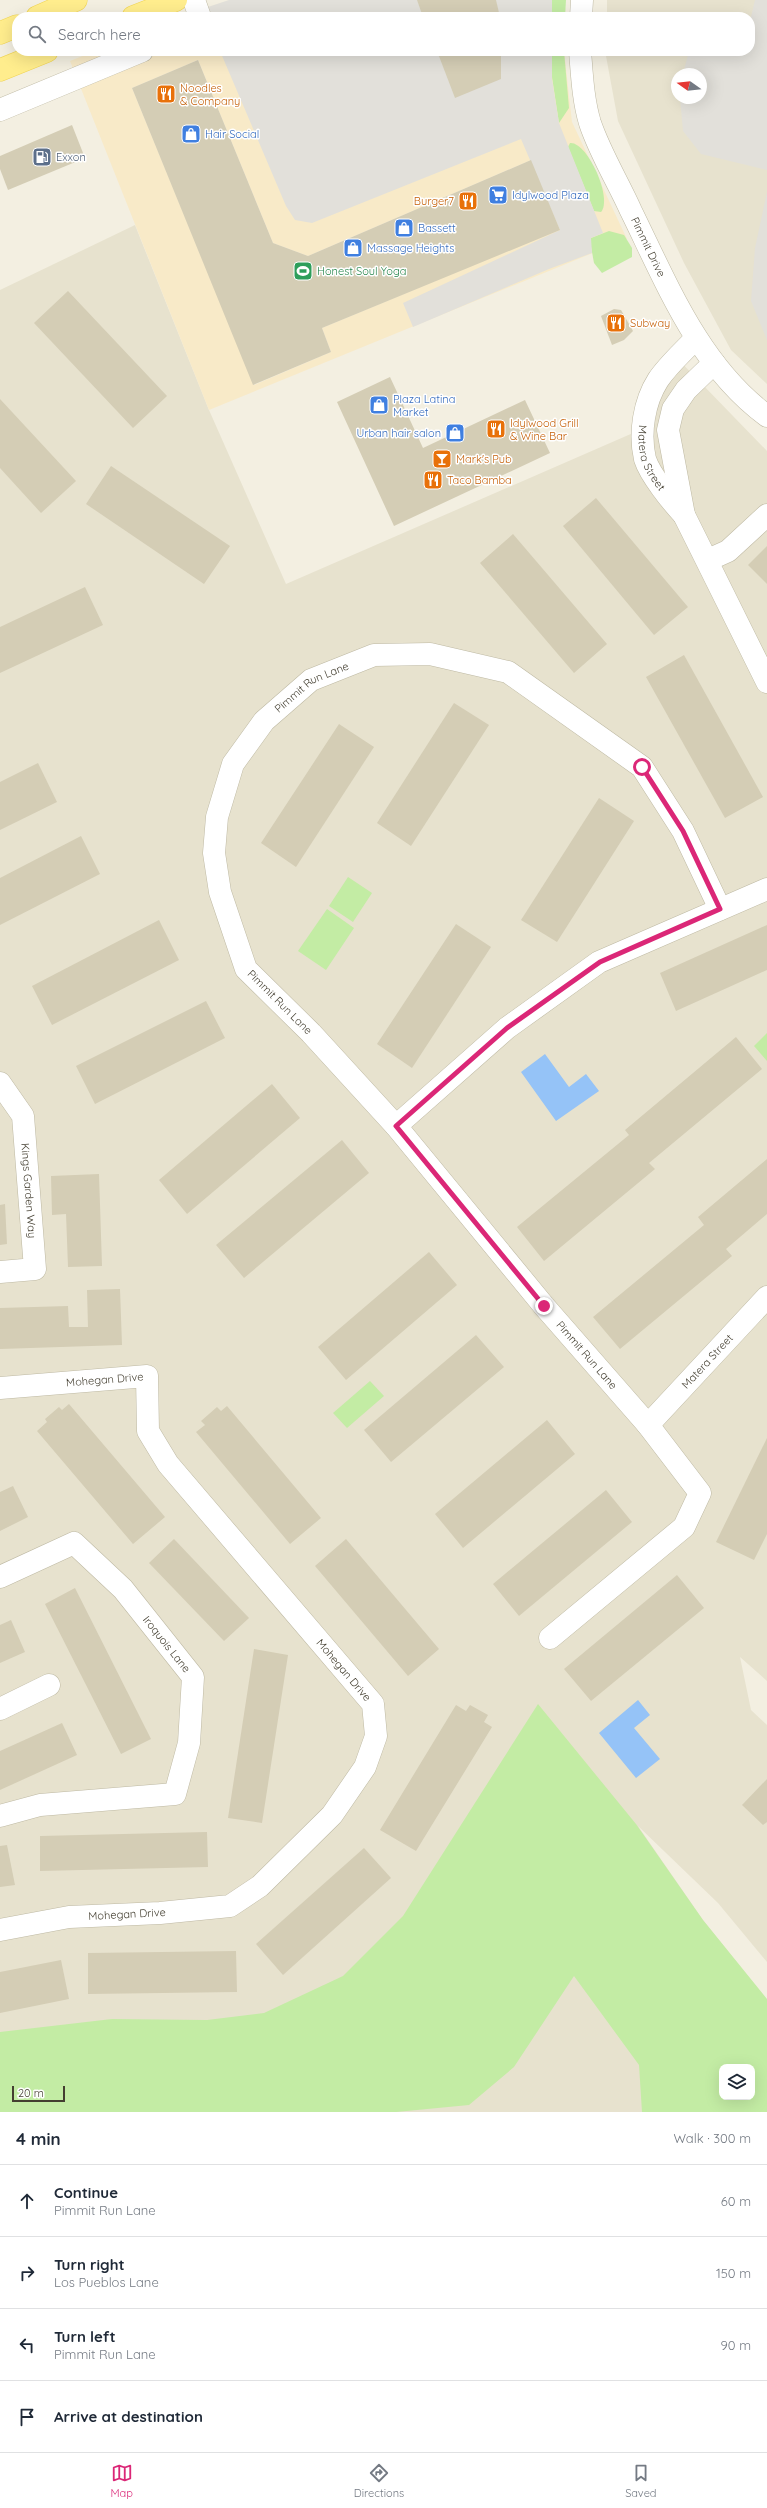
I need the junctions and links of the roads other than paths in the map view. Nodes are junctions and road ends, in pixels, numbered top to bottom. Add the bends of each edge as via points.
1 (76, 0) edge
2 (176, 0) edge
3 (194, 0) edge
4 (582, 0) edge
5 (48, 12) edge
6 (146, 12) edge
7 (198, 12) edge
8 (581, 12) edge
9 (12, 28) edge
10 (0, 33) edge
11 (35, 56) edge
12 (130, 56) edge
13 (580, 56) edge
14 (0, 70) edge
15 (0, 110) edge
16 (695, 338) junction
17 (714, 363) junction
18 (767, 416) edge
19 (684, 515) junction
20 (767, 515) edge
21 (708, 560) junction
22 (767, 682) edge
23 (767, 889) edge
24 (720, 909) junction
25 (0, 1083) edge
26 (396, 1126) junction
27 (0, 1272) edge
28 (767, 1297) edge
29 (0, 1388) edge
30 (648, 1425) junction
31 (0, 1577) edge
32 (550, 1638) dead end
33 (49, 1685) dead end
34 (0, 1709) edge
35 (0, 1816) edge
36 (0, 1930) edge

1 - 5 main road
2 - 6 main road
3 - 7 street
4 - 8 street
9 - 10 main road
11 - 14 main road
12 - 15 street
13 - 16 street, Pimmit Drive via 582,86 590,123 654,260
16 - 17 street, Pimmit Drive
16 - 19 street, Matera Street via 659,378 649,397 643,419 646,460 666,494
17 - 18 street, Pimmit Drive via 736,388
17 - 19 street, Matera Street via 686,390 673,409 668,430
19 - 21 street, Matera Street
20 - 21 street via 728,551
21 - 22 street, Matera Street
23 - 24 street
24 - 26 street via 600,962 507,1028
24 - 26 street, Pimmit Run Lane via 683,831 642,767 508,672 430,654 374,655 311,680 264,722 233,764 217,817 214,853 220,892 246,969 311,1033
25 - 27 street, Kings Garden Way via 23,1116 36,1269
26 - 30 street, Pimmit Run Lane via 544,1306
28 - 30 street, Matera Street
29 - 36 street, Mohegan Drive via 147,1376 148,1431 168,1464 374,1704 376,1736 365,1767 332,1815 260,1886 230,1906 160,1913 69,1917
30 - 32 street, Pimmit Run Lane via 700,1493 684,1527
31 - 35 street, Iroquois Lane via 74,1543 123,1589 193,1677 189,1743 175,1794 40,1805
33 - 34 street

